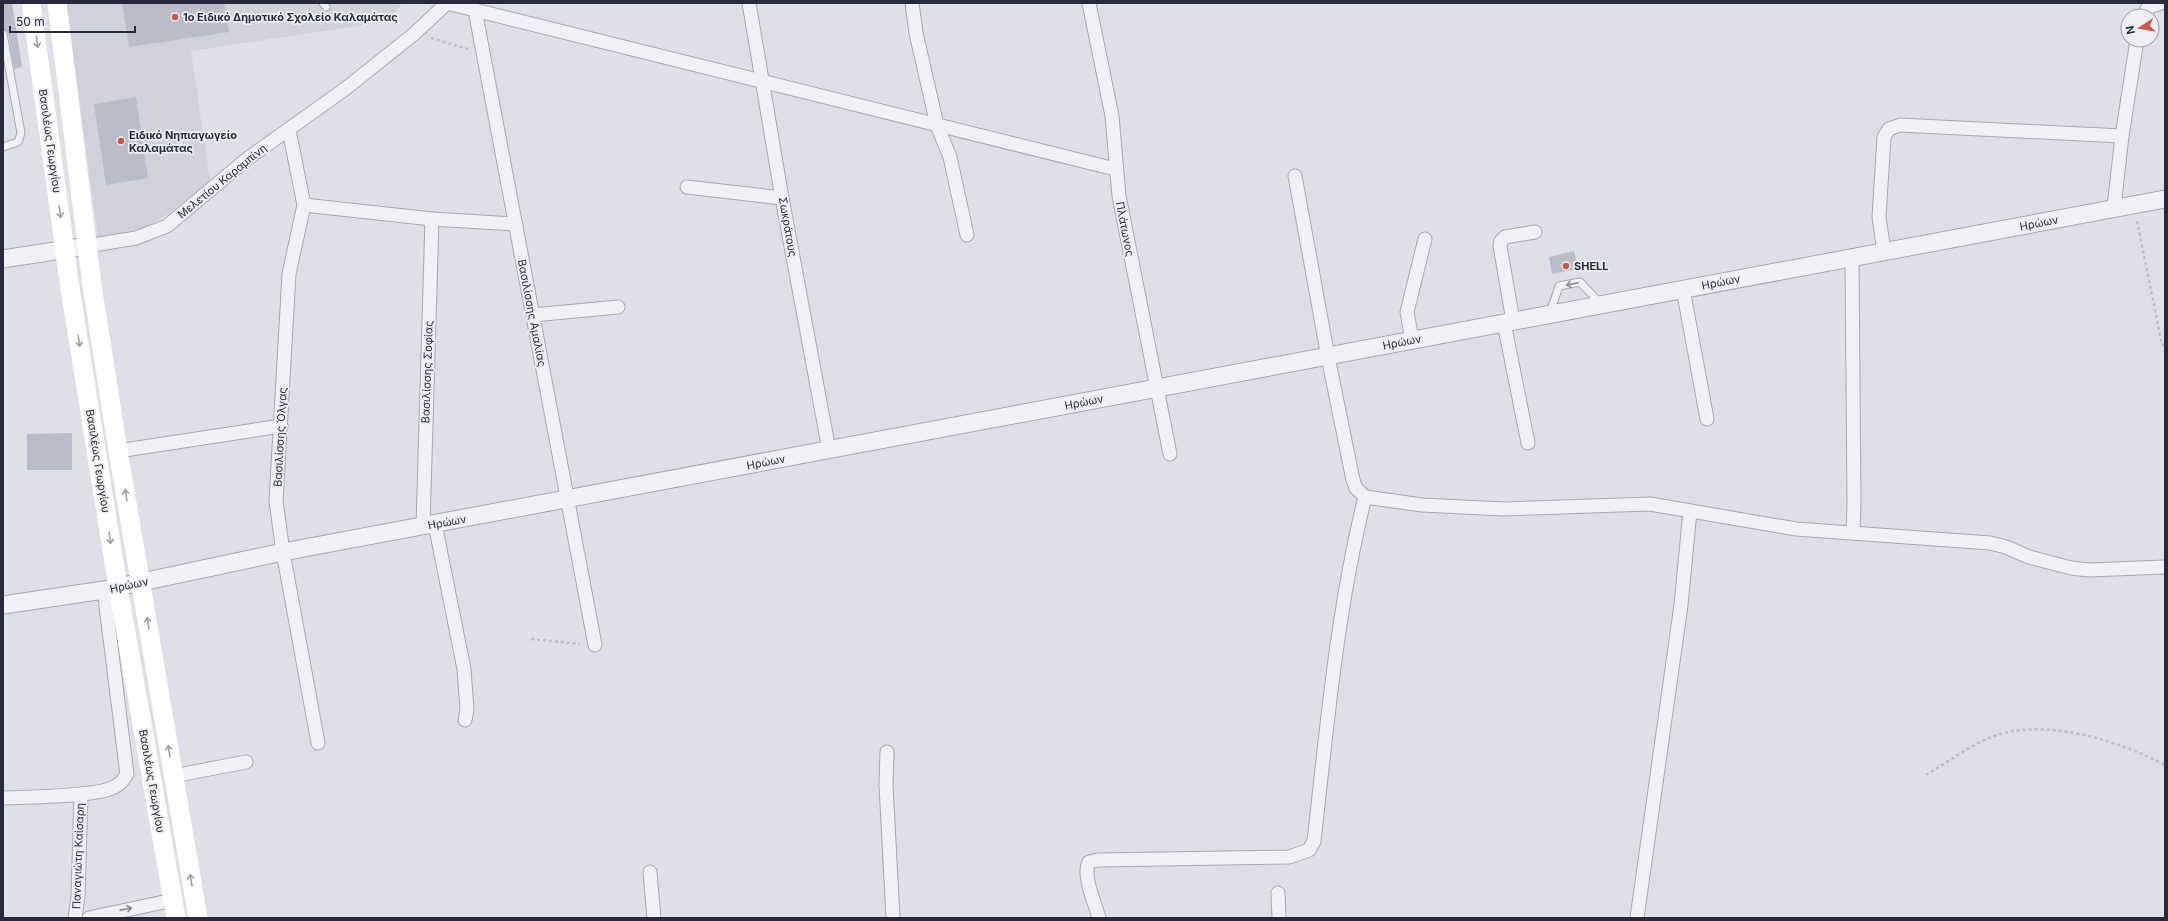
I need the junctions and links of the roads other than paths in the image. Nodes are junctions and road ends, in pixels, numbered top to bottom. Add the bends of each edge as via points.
1 (31, 3) edge
2 (57, 3) edge
3 (447, 3) edge
4 (749, 3) edge
5 (912, 3) edge
6 (1089, 3) edge
7 (2161, 3) edge
8 (2148, 8) edge
9 (475, 10) junction
10 (3, 34) edge
11 (2136, 48) edge
12 (762, 82) junction
13 (937, 125) junction
14 (289, 130) junction
15 (2122, 136) junction
16 (3, 147) edge
17 (1116, 169) junction
18 (1295, 176) dead end
19 (687, 187) dead end
20 (782, 198) junction
21 (2165, 199) edge
22 (304, 206) junction
23 (2112, 209) junction
24 (432, 218) junction
25 (516, 224) junction
26 (1535, 232) dead end
27 (967, 236) dead end
28 (1425, 240) dead end
29 (87, 246) junction
30 (65, 250) junction
31 (1884, 252) junction
32 (1852, 258) junction
33 (3, 259) edge
34 (1683, 289) junction
35 (1601, 305) junction
36 (618, 307) dead end
37 (1549, 314) junction
38 (533, 315) junction
39 (1508, 322) junction
40 (1412, 340) junction
41 (1328, 357) junction
42 (1156, 388) junction
43 (1707, 419) dead end
44 (281, 426) junction
45 (1528, 443) dead end
46 (829, 450) junction
47 (118, 451) junction
48 (1170, 454) dead end
49 (1365, 497) junction
50 (568, 499) junction
51 (1690, 511) junction
52 (429, 525) junction
53 (1853, 533) junction
54 (282, 552) junction
55 (2165, 567) edge
56 (141, 582) junction
57 (111, 589) junction
58 (3, 605) edge
59 (595, 645) road end
60 (466, 720) dead end
61 (318, 743) dead end
62 (887, 752) dead end
63 (246, 762) dead end
64 (173, 776) junction
65 (81, 794) junction
66 (3, 798) edge
67 (650, 872) dead end
68 (1278, 893) dead end
69 (175, 909) edge
70 (75, 918) edge
71 (89, 918) edge
72 (198, 918) edge
73 (654, 918) edge
74 (893, 918) edge
75 (1099, 918) edge
76 (1279, 918) edge
77 (1637, 918) edge

1 -> 30 main road, Βασιλέως Γεωργίου
2 - 29 main road, Βασιλέως Γεωργίου
3 - 9 street
3 - 14 street, Μελετίου Καραμπίνη via 390,53
4 - 12 street, Σωκράτους
5 - 13 street
6 - 17 street, Πλάτωνος via 1112,116
7 - 8 street
9 - 12 street
9 - 25 street, Βασιλίσσης Αμαλίας
10 - 16 lane via 21,134 18,142
11 - 15 street
12 - 13 street
12 - 20 street, Σωκράτους
13 - 17 street
13 - 27 street via 950,157
14 - 22 street, Βασιλίσσης Όλγας
14 - 29 street, Μελετίου Καραμπίνη via 246,159 167,226 136,238
15 - 23 street
15 - 31 street via 1900,125 1889,129 1884,137 1879,217
17 - 42 street, Πλάτωνος
18 - 41 street
19 - 20 street
20 - 46 street, Σωκράτους
21 - 23 street, Ηρώων
22 - 24 street
22 - 44 street, Βασιλίσσης Όλγας via 289,274
23 - 31 street, Ηρώων
24 - 25 street
24 - 52 street, Βασιλίσσης Σοφίας
25 - 38 street, Βασιλίσσης Αμαλίας
26 - 39 street via 1505,237 1501,240
28 - 40 street via 1408,312
29 - 30 street, Μελετίου Καραμπίνη
29 - 47 main road, Βασιλέως Γεωργίου
30 - 33 street, Μελετίου Καραμπίνη
30 -> 57 main road, Βασιλέως Γεωργίου
31 - 32 street, Ηρώων
32 - 34 street, Ηρώων
32 - 53 street
34 - 35 street, Ηρώων
34 - 43 street
35 - 37 street, Ηρώων
35 -> 37 lane via 1580,282 1560,286
36 - 38 street
37 - 39 street, Ηρώων
38 - 50 street, Βασιλίσσης Αμαλίας
39 - 40 street, Ηρώων
39 - 45 street
40 - 41 street, Ηρώων
41 - 42 street, Ηρώων
41 - 49 street via 1353,480 1356,488
42 - 46 street, Ηρώων
42 - 48 street, Πλάτωνος
44 - 47 street
44 - 54 street, Βασιλίσσης Όλγας via 276,501
46 - 50 street, Ηρώων
56 -> 47 main road, Βασιλέως Γεωργίου
49 - 51 street via 1422,505 1478,508 1554,509 1650,504
49 - 75 street via 1352,552 1336,650 1314,841 1309,850 1289,857 1089,862 1086,868 1087,875
50 - 52 street, Ηρώων
50 - 59 street, Βασιλίσσης Αμαλίας
51 - 53 street via 1796,529
51 - 77 street via 1681,605
52 - 54 street, Ηρώων
52 - 60 street, Βασιλίσσης Σοφίας via 464,669
53 - 55 street via 1990,543 2029,557 2089,570
54 - 56 street, Ηρώων
54 - 61 street, Βασιλίσσης Όλγας
56 - 57 street, Ηρώων
64 -> 56 main road, Βασιλέως Γεωργίου
57 - 58 street, Ηρώων
57 - 65 street via 127,774 122,782 113,788
57 - 69 main road, Βασιλέως Γεωργίου
62 - 74 street via 886,784
63 - 64 street
72 -> 64 main road, Βασιλέως Γεωργίου
65 - 66 street
65 - 70 street, Παναγιώτη Καίσαρη
67 - 73 street
68 - 76 street
71 -> 69 street

